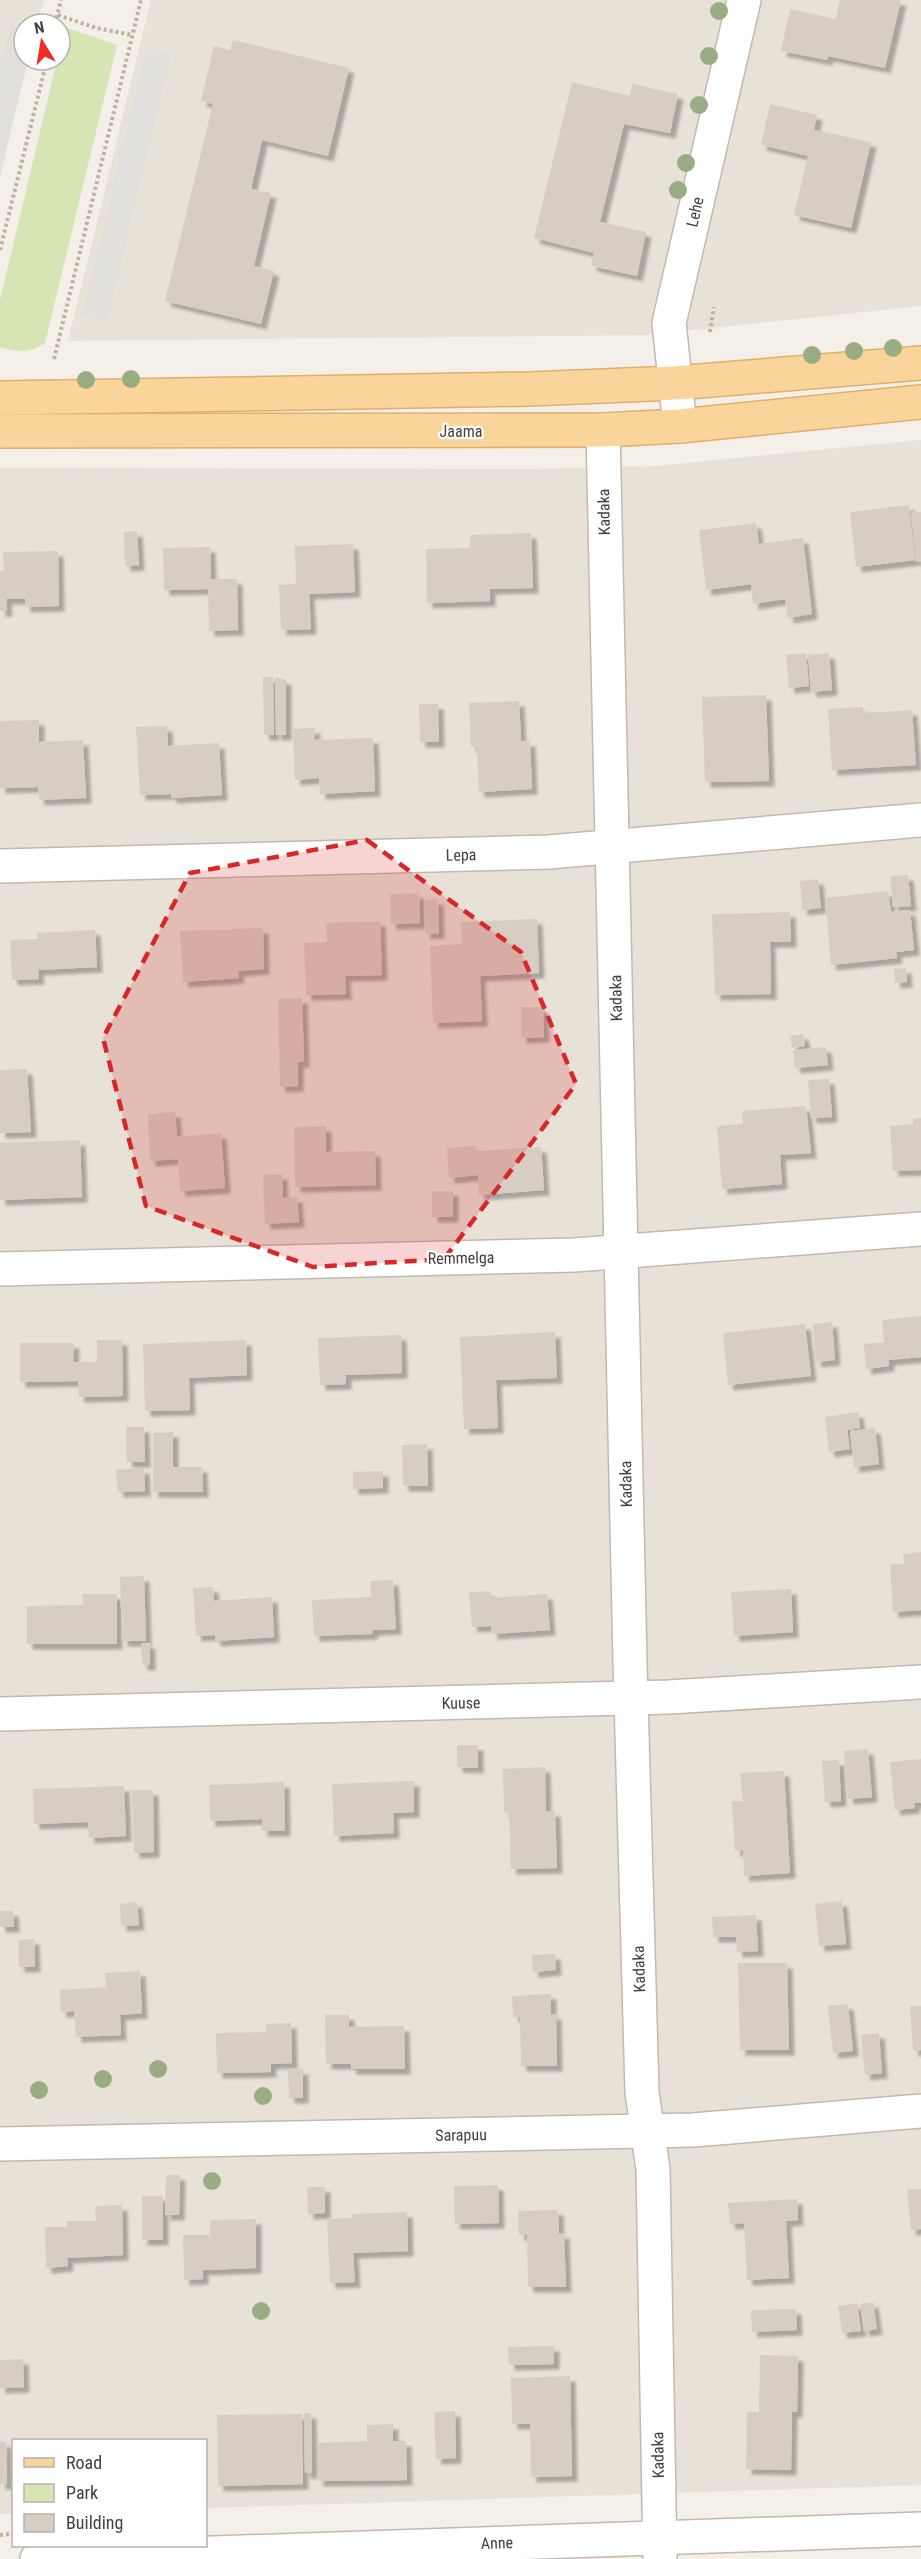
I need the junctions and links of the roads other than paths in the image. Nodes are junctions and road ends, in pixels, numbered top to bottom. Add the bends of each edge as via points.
1 (744, 0) edge
2 (921, 363) edge
3 (675, 383) junction
4 (0, 398) edge
5 (921, 402) edge
6 (680, 426) junction
7 (603, 430) junction
8 (0, 431) edge
9 (921, 820) edge
10 (612, 847) junction
11 (0, 866) edge
12 (921, 1229) edge
13 (621, 1251) junction
14 (0, 1269) edge
15 (921, 1682) edge
16 (632, 1698) junction
17 (0, 1714) edge
18 (921, 2111) edge
19 (648, 2131) junction
20 (0, 2144) edge
21 (921, 2529) edge
22 (660, 2548) edge
23 (195, 2557) edge
24 (37, 2559) edge

1 - 3 street, Lehe via 669,323
2 - 3 main road
3 - 4 main road
3 - 6 street, Lehe
5 - 6 main road, Jaama
6 - 7 main road, Jaama
7 - 8 main road, Jaama
7 - 10 street, Kadaka
9 - 10 street, Lepa
10 - 11 street, Lepa via 549,852
10 - 13 street, Kadaka
12 - 13 street, Remmelga
13 - 14 street, Remmelga
13 - 16 street, Kadaka
15 - 16 street, Kuuse
16 - 17 street, Kuuse
16 - 19 street, Kadaka via 642,2092
18 - 19 street, Sarapuu
19 - 20 street, Sarapuu
19 - 22 street, Kadaka via 653,2169
21 - 22 street, Anne
22 - 23 street, Anne
23 - 24 street, Anne

